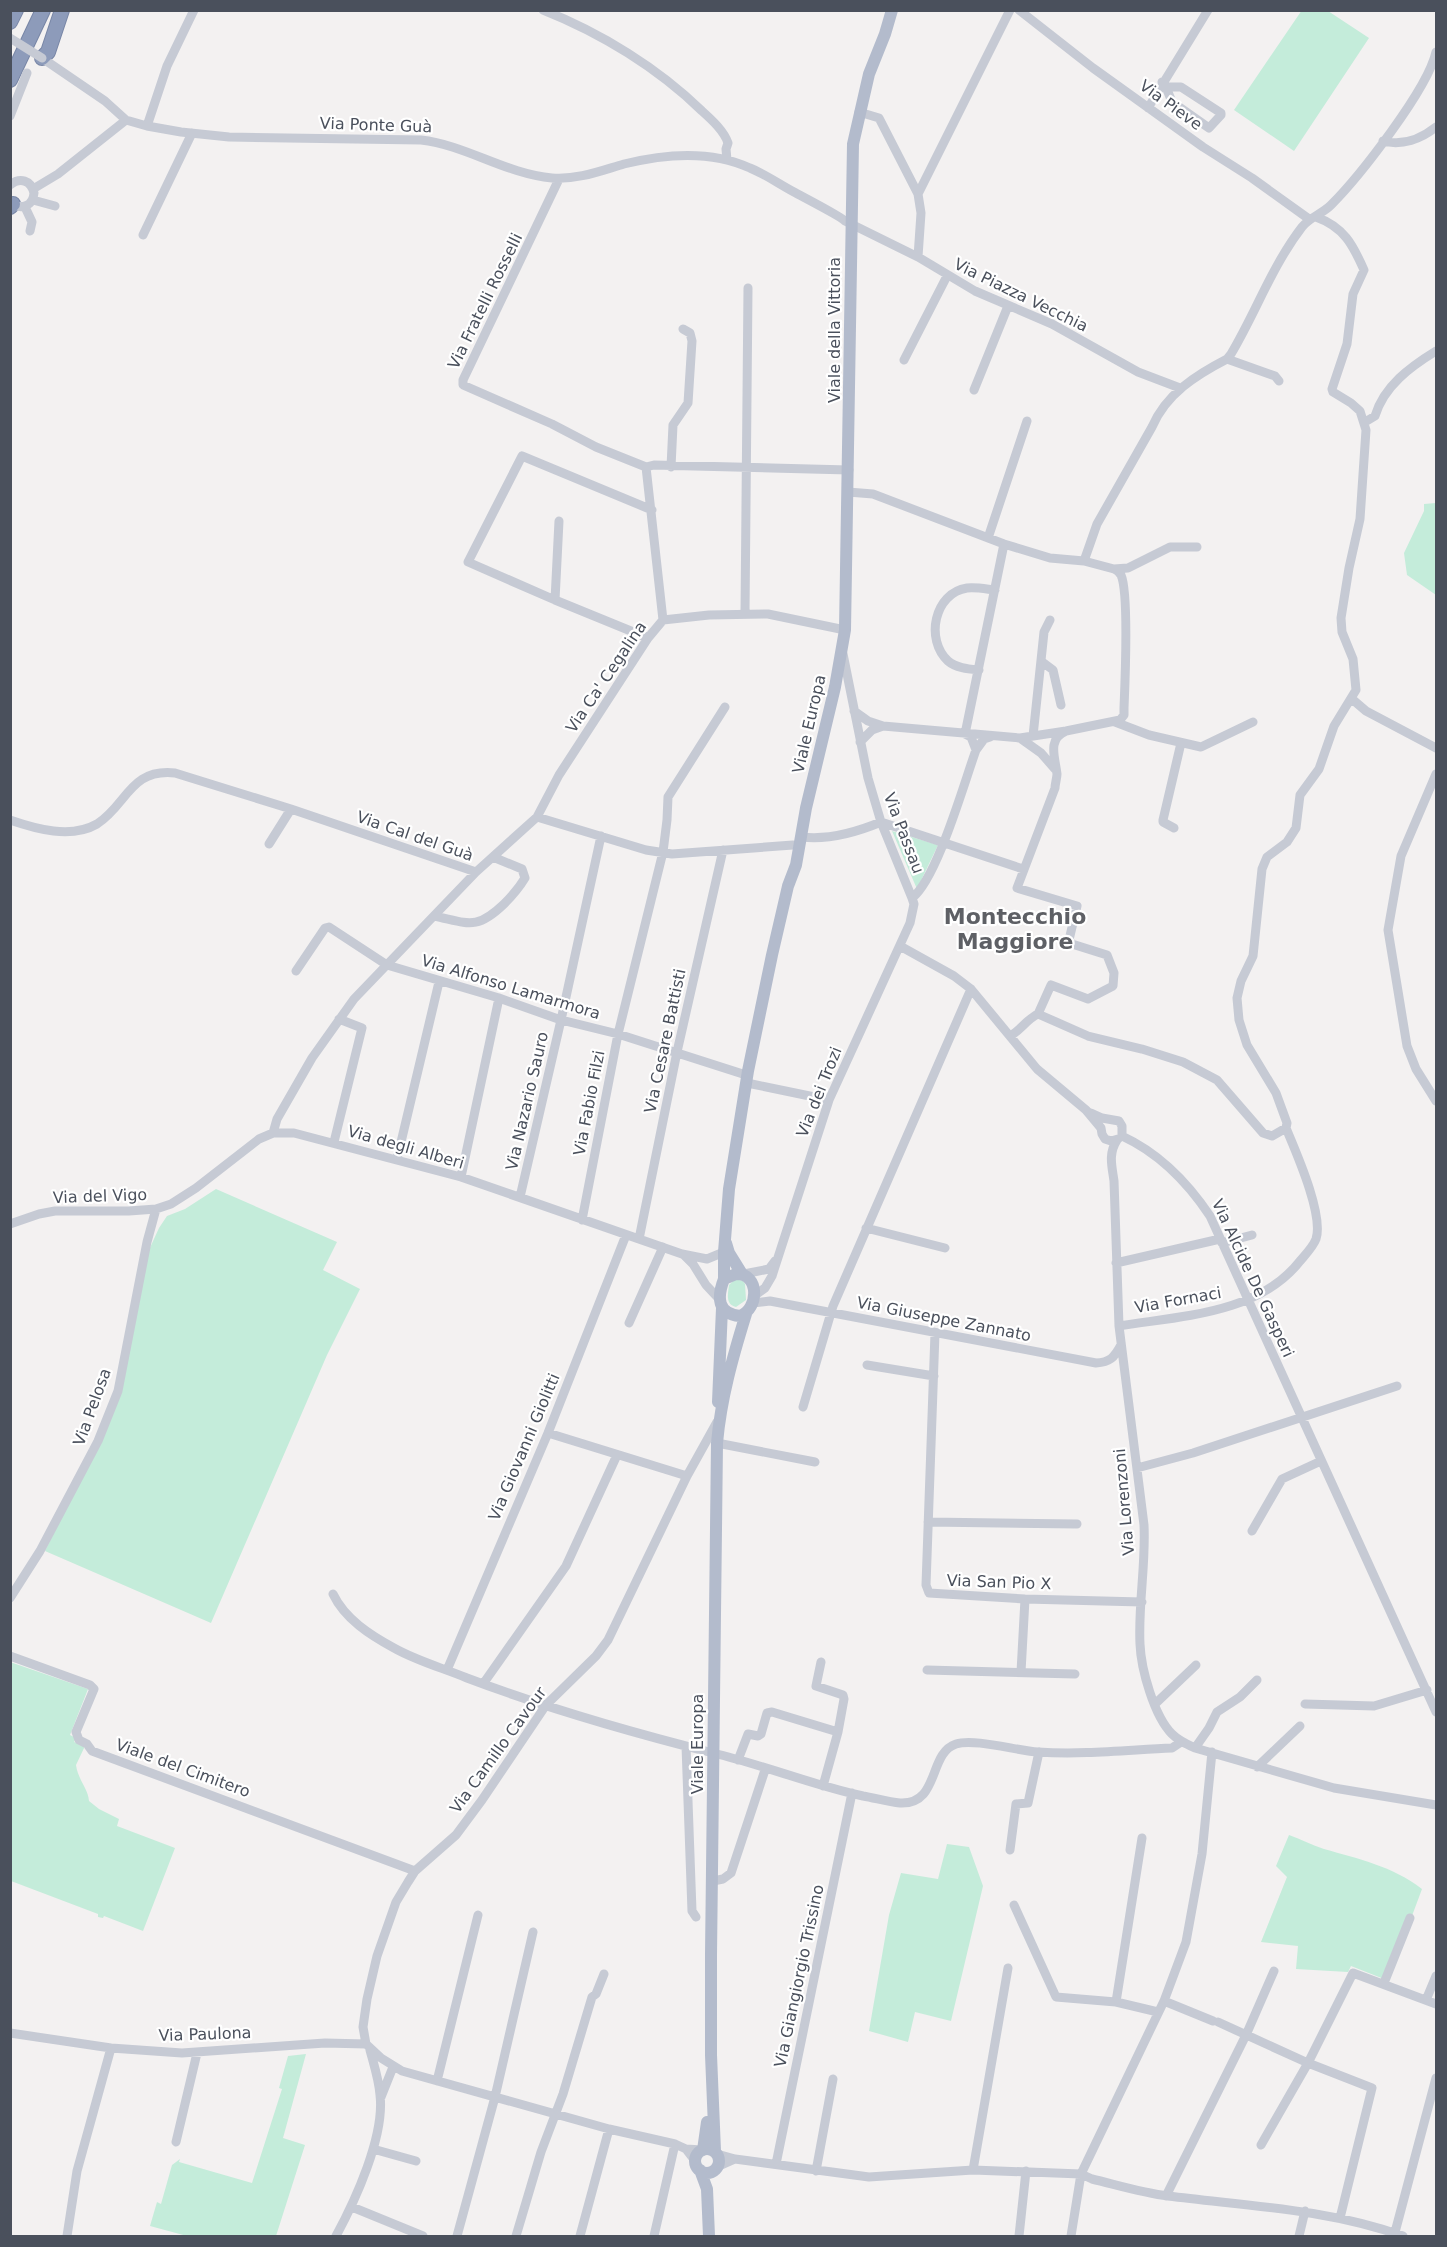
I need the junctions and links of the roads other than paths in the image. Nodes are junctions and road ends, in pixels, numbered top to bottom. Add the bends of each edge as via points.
1 (16, 10) edge
2 (43, 10) edge
3 (62, 10) edge
4 (195, 10) edge
5 (543, 10) edge
6 (1010, 10) edge
7 (1019, 10) edge
8 (1208, 10) edge
9 (889, 13) edge
10 (10, 22) edge
11 (10, 38) edge
12 (1437, 52) edge
13 (42, 58) junction
14 (27, 73) dead end
15 (10, 80) edge
16 (1164, 84) junction
17 (1148, 108) junction
18 (859, 112) junction
19 (10, 116) edge
20 (126, 120) junction
21 (147, 126) junction
22 (1437, 127) edge
23 (192, 133) junction
24 (1383, 141) junction
25 (727, 160) junction
26 (559, 179) junction
27 (11, 185) edge
28 (33, 189) junction
29 (918, 194) junction
30 (33, 200) junction
31 (15, 205) edge
32 (55, 207) dead end
33 (1312, 218) junction
34 (851, 224) junction
35 (30, 231) dead end
36 (143, 235) dead end
37 (918, 257) junction
38 (947, 276) junction
39 (748, 288) dead end
40 (1008, 306) junction
41 (683, 329) dead end
42 (1437, 351) edge
43 (1227, 359) junction
44 (904, 360) dead end
45 (1279, 381) dead end
46 (1180, 388) junction
47 (974, 390) dead end
48 (1027, 421) dead end
49 (1365, 422) junction
50 (646, 467) junction
51 (671, 467) junction
52 (745, 467) junction
53 (849, 470) junction
54 (848, 492) junction
55 (652, 510) junction
56 (560, 521) dead end
57 (988, 538) junction
58 (1004, 544) junction
59 (1197, 547) dead end
60 (1084, 561) junction
61 (1114, 569) junction
62 (995, 590) junction
63 (555, 600) junction
64 (745, 613) junction
65 (663, 620) junction
66 (1050, 620) dead end
67 (845, 630) junction
68 (648, 638) junction
69 (842, 648) junction
70 (1041, 661) junction
71 (979, 670) junction
72 (1352, 699) junction
73 (1060, 705) dead end
74 (725, 707) dead end
75 (854, 711) junction
76 (1115, 722) junction
77 (1253, 722) dead end
78 (883, 726) junction
79 (1066, 731) junction
80 (965, 734) junction
81 (1033, 736) junction
82 (990, 737) junction
83 (1020, 738) junction
84 (860, 742) junction
85 (1181, 743) junction
86 (1437, 748) edge
87 (976, 750) junction
88 (1055, 769) junction
89 (1437, 774) edge
90 (291, 809) junction
91 (537, 817) junction
92 (10, 820) edge
93 (881, 822) junction
94 (1174, 828) dead end
95 (601, 836) junction
96 (798, 841) junction
97 (943, 843) junction
98 (269, 844) dead end
99 (723, 850) junction
100 (663, 852) junction
101 (493, 857) junction
102 (1023, 869) junction
103 (476, 872) junction
104 (912, 898) junction
105 (434, 916) junction
106 (900, 946) junction
107 (387, 965) junction
108 (296, 971) dead end
109 (439, 982) junction
110 (971, 989) junction
111 (499, 998) junction
112 (1038, 1014) junction
113 (339, 1019) junction
114 (561, 1020) junction
115 (618, 1034) junction
116 (1010, 1036) junction
117 (677, 1052) junction
118 (747, 1079) junction
119 (829, 1100) junction
120 (1437, 1101) edge
121 (1086, 1110) junction
122 (1111, 1119) junction
123 (1101, 1128) junction
124 (1286, 1128) junction
125 (273, 1132) junction
126 (1119, 1138) junction
127 (334, 1142) junction
128 (397, 1159) junction
129 (461, 1177) junction
130 (520, 1197) junction
131 (156, 1209) junction
132 (582, 1220) junction
133 (10, 1224) edge
134 (866, 1228) junction
135 (626, 1235) junction
136 (1252, 1235) dead end
137 (639, 1239) junction
138 (1221, 1241) junction
139 (663, 1247) junction
140 (725, 1247) junction
141 (945, 1248) dead end
142 (682, 1254) junction
143 (778, 1254) junction
144 (1116, 1263) junction
145 (743, 1274) junction
146 (702, 1278) junction
147 (724, 1281) junction
148 (1248, 1300) junction
149 (751, 1304) junction
150 (721, 1305) junction
151 (830, 1312) junction
152 (629, 1323) dead end
153 (1119, 1326) junction
154 (935, 1334) junction
155 (1121, 1345) junction
156 (1108, 1362) junction
157 (867, 1365) dead end
158 (934, 1376) junction
159 (1126, 1383) junction
160 (1398, 1386) dead end
161 (803, 1407) dead end
162 (719, 1418) junction
163 (1302, 1418) junction
164 (548, 1433) junction
165 (717, 1443) junction
166 (617, 1455) junction
167 (1321, 1461) junction
168 (815, 1462) dead end
169 (1137, 1468) junction
170 (687, 1476) junction
171 (928, 1522) junction
172 (1077, 1524) dead end
173 (1252, 1531) dead end
174 (333, 1594) dead end
175 (10, 1598) edge
176 (1024, 1599) junction
177 (1142, 1602) junction
178 (10, 1656) edge
179 (821, 1662) dead end
180 (1196, 1665) dead end
181 (447, 1670) junction
182 (927, 1670) dead end
183 (1021, 1672) junction
184 (1075, 1674) dead end
185 (1257, 1680) dead end
186 (483, 1684) junction
187 (1427, 1690) junction
188 (1155, 1704) junction
189 (1305, 1704) dead end
190 (546, 1705) junction
191 (1437, 1712) edge
192 (1300, 1726) dead end
193 (838, 1732) junction
194 (1181, 1742) junction
195 (686, 1746) junction
196 (1195, 1748) junction
197 (1039, 1752) junction
198 (1212, 1752) junction
199 (712, 1753) junction
200 (738, 1760) junction
201 (1257, 1767) junction
202 (765, 1770) junction
203 (823, 1786) junction
204 (852, 1793) junction
205 (1437, 1805) edge
206 (1142, 1838) dead end
207 (1010, 1850) dead end
208 (415, 1871) junction
209 (713, 1881) junction
210 (1014, 1905) dead end
211 (478, 1915) dead end
212 (696, 1917) dead end
213 (1410, 1918) dead end
214 (533, 1932) dead end
215 (1008, 1968) dead end
216 (1274, 1971) dead end
217 (604, 1974) dead end
218 (1437, 1976) edge
219 (1384, 1983) junction
220 (1426, 2000) junction
221 (1164, 2001) junction
222 (1116, 2002) junction
223 (1437, 2004) edge
224 (1158, 2012) junction
225 (10, 2032) edge
226 (1246, 2035) junction
227 (368, 2047) junction
228 (111, 2048) junction
229 (197, 2053) junction
230 (1308, 2063) junction
231 (391, 2066) junction
232 (1437, 2078) edge
233 (377, 2079) junction
234 (834, 2079) dead end
235 (437, 2081) junction
236 (381, 2097) junction
237 (495, 2097) junction
238 (555, 2114) junction
239 (609, 2129) junction
240 (176, 2142) dead end
241 (675, 2144) junction
242 (1261, 2145) dead end
243 (686, 2149) junction
244 (373, 2150) junction
245 (709, 2151) junction
246 (735, 2159) junction
247 (416, 2161) dead end
248 (776, 2164) junction
249 (698, 2166) junction
250 (717, 2168) junction
251 (973, 2170) junction
252 (816, 2171) junction
253 (1026, 2171) junction
254 (1081, 2174) junction
255 (1166, 2196) junction
256 (352, 2207) junction
257 (1305, 2211) junction
258 (1340, 2218) junction
259 (1397, 2235) edge
260 (67, 2236) edge
261 (336, 2236) edge
262 (423, 2236) edge
263 (457, 2236) edge
264 (516, 2236) edge
265 (580, 2236) edge
266 (654, 2236) edge
267 (710, 2236) edge
268 (1019, 2236) edge
269 (1071, 2236) edge
270 (1299, 2236) edge

1 - 10 highway
2 - 15 highway
3 - 13 highway
4 - 21 street via 167,66
5 - 25 street via 617,47 681,91 725,137
6 - 29 street
7 - 17 street, Via Pieve
8 - 16 street
9 - 18 main road, Viale della Vittoria
11 - 13 street, Via Ponte Guà, bridge
12 - 24 street via 1415,95
13 - 20 street, Via Ponte Guà
14 - 19 street
16 - 16 street via 1181,87 1221,115 1209,128 1172,102
16 - 17 street
17 - 33 street, Via Pieve
18 - 29 street via 879,118
18 - 34 main road, Viale della Vittoria via 853,144
20 - 21 street, Via Ponte Guà
20 - 28 street
21 - 23 street, Via Ponte Guà
22 - 24 street via 1404,142
23 - 26 street, Via Ponte Guà via 442,142 530,174
23 - 36 street
24 - 33 street via 1331,206
25 - 26 street, Via Ponte Guà via 698,155 670,157
25 - 34 street, Via Ponte Guà via 751,168
26 - 50 street, Via Fratelli Rosselli via 462,384
27 - 28 street via 23,180
28 - 30 street
29 - 37 street
30 - 31 street
30 - 32 street
31 - 35 street via 32,222
33 - 43 street via 1287,247
33 - 49 street, Via Pieve via 1326,220 1349,239 1364,270 1353,294 1347,344 1332,388 1360,411
34 - 37 street, Via Piazza Vecchia
34 - 53 main road, Viale della Vittoria
37 - 38 street, Via Piazza Vecchia
38 - 40 street, Via Piazza Vecchia
38 - 44 street
39 - 52 street
40 - 46 street, Via Piazza Vecchia via 1052,324 1138,372
40 - 47 street
41 - 51 street via 690,333 692,341 688,401 673,425
42 - 49 street via 1393,384 1379,402 1375,416
43 - 45 street via 1275,375
43 - 46 street
46 - 60 street via 1158,414 1112,495
48 - 57 street
49 - 72 street via 1360,519 1341,618 1353,659 1356,690
50 - 51 street
50 - 55 street
51 - 52 street
52 - 53 street
52 - 64 street
53 - 54 main road, Viale della Vittoria
54 - 57 street via 873,494
54 - 67 main road, Viale della Vittoria
55 - 63 street via 522,456 468,562
55 - 65 street
56 - 63 street
57 - 58 street
58 - 60 street via 1050,558
58 - 62 street
59 - 61 street via 1170,547 1128,568
60 - 61 street
61 - 76 street via 1122,578 1125,708 1123,718
62 - 71 street
62 - 71 street via 966,588 956,592 938,612 935,625 935,641 950,663
63 - 68 street
64 - 65 street, Via Ca' Cegalina
64 - 67 street, Via Ca' Cegalina
65 - 68 street, Via Ca' Cegalina
66 - 70 street via 1044,632
67 - 69 main road, Viale della Vittoria
68 - 91 street, Via Ca' Cegalina via 559,775
69 - 75 street, Via Passau
69 - 96 main road, Viale Europa
70 - 73 street via 1053,670
70 - 81 street
71 - 80 street
72 - 86 street via 1366,711
72 - 124 street, Via Fornaci via 1334,726 1319,769 1300,795 1296,828 1287,842 1264,862 1253,956 1237,998 1245,1039 1276,1093
74 - 100 street, Via Fabio Filzi via 668,797
75 - 78 street
75 - 84 street, Via Passau
76 - 79 street
76 - 85 street
77 - 85 street via 1201,747
78 - 80 street
78 - 84 street
79 - 81 street
79 - 88 street via 1053,743
80 - 82 street
80 - 87 street via 971,737
81 - 83 street
82 - 83 street
82 - 87 street
83 - 88 street
84 - 93 street, Via Passau
85 - 94 street via 1163,820
87 - 97 street
88 - 102 street via 1054,788
89 - 120 street via 1401,856 1388,930 1407,1046 1416,1069
90 - 92 street, Via Cal del Guà via 166,772 142,779 99,823 81,830 42,829
90 - 98 street
90 - 103 street, Via Cal del Guà
91 - 95 street
91 - 101 street, Via Cal del Guà
93 - 96 street
93 - 97 street
93 - 104 street, Via Passau
95 - 100 street
95 - 114 street, Via Nazario Sauro
96 - 99 street
96 - 118 main road, Viale Europa
97 - 102 street
97 - 104 street via 922,891
99 - 100 street
99 - 117 street, Via Cesare Battisti
100 - 115 street, Via Fabio Filzi
101 - 103 street, Via Cal del Guà
101 - 105 street via 522,869 525,878 489,919 468,923
102 - 112 street via 1017,888 1077,906 1069,940 1107,954 1114,973 1113,986 1088,999 1049,986
103 - 105 street
104 - 106 street, Via Passau via 910,923
105 - 107 street
106 - 110 street
106 - 119 street, Via dei Trozi
107 - 108 street, Via Alfonso Lamarmora via 328,927
107 - 109 street, Via Alfonso Lamarmora
107 - 113 street
109 - 111 street, Via Alfonso Lamarmora
109 - 128 street
110 - 116 street
110 - 134 street
111 - 114 street, Via Alfonso Lamarmora
111 - 129 street
112 - 116 street
112 - 124 street via 1088,1036 1183,1062 1218,1080 1263,1133 1272,1136
113 - 125 street via 312,1058
113 - 127 street via 362,1028
114 - 115 street, Via Alfonso Lamarmora
114 - 130 street, Via Nazario Sauro
115 - 117 street, Via Alfonso Lamarmora
115 - 132 street, Via Fabio Filzi
116 - 121 street via 1037,1069
117 - 118 street, Via Alfonso Lamarmora
117 - 137 street, Via Cesare Battisti
118 - 119 street, Via Alfonso Lamarmora
118 - 140 main road, Viale Europa via 729,1189
119 - 143 street, Via dei Trozi
121 - 122 street
121 - 123 street
122 - 123 street
122 - 126 street via 1122,1126
123 - 126 street via 1105,1139
124 - 148 street, Via Fornaci via 1307,1178 1316,1238 1284,1280
125 - 127 street, Via degli Alberi
125 - 131 street via 196,1188
126 - 138 street, Via Alcide De Gasperi via 1165,1163 1181,1178 1210,1216
126 - 144 street, Via Lorenzoni via 1111,1159
127 - 128 street, Via degli Alberi
128 - 129 street, Via degli Alberi
129 - 130 street, Via degli Alberi
130 - 132 street, Via degli Alberi
131 - 133 street, Via del Vigo via 55,1211
131 - 175 street, Via Pelosa via 118,1391 98,1441 40,1551
132 - 135 street, Via degli Alberi
134 - 141 street
134 - 151 street
135 - 137 street, Via degli Alberi
135 - 164 street, Via Giovanni Giolitti
136 - 138 street
137 - 139 street, Via degli Alberi
138 - 144 street
138 - 148 street, Via Alcide De Gasperi
139 - 142 street, Via degli Alberi
139 - 152 street
140 - 142 street, Via degli Alberi via 707,1259
140 - 145 main road, Viale Europa
140 - 147 main road, Viale Europa
142 - 146 street, Via degli Alberi
143 - 145 street via 769,1269
143 - 149 street, Via dei Trozi via 772,1276
144 - 153 street, Via Lorenzoni
145 - 147 main road
145 - 149 main road, Viale Europa via 752,1283
146 - 147 street via 712,1283
146 - 150 street, Via degli Alberi
147 - 150 main road, Viale Europa
148 - 153 street, Via Fornaci via 1215,1310
148 - 163 street, Via Alcide De Gasperi
149 - 150 main road via 734,1316
149 - 151 street, Via Giuseppe Zannato via 770,1300
149 - 162 main road, Viale Europa
150 - 162 main road, Viale Europa
151 - 154 street, Via Giuseppe Zannato
151 - 161 street
153 - 155 street, Via Lorenzoni
154 - 156 street, Via Giuseppe Zannato
154 - 158 street, Via San Pio X
155 - 156 street
155 - 159 street, Via Lorenzoni
156 - 159 street via 1119,1368
157 - 158 street
158 - 171 street, Via San Pio X
159 - 169 street, Via Lorenzoni
160 - 163 street
162 - 165 main road, Viale Europa
162 - 170 street, Via Camillo Cavour
163 - 167 street, Via Alcide De Gasperi
163 - 169 street
164 - 166 street
164 - 181 street, Via Giovanni Giolitti
165 - 168 street
165 - 199 main road, Viale Europa
166 - 170 street
166 - 186 street via 566,1566
167 - 173 street via 1282,1479
167 - 187 street, Via Alcide De Gasperi
169 - 177 street, Via Lorenzoni via 1144,1525
170 - 190 street, Via Camillo Cavour via 608,1640
171 - 172 street
171 - 176 street, Via San Pio X via 929,1593
174 - 181 street via 340,1609 356,1623 394,1648
176 - 177 street, Via San Pio X
176 - 183 street
177 - 188 street, Via Lorenzoni via 1140,1647
178 - 208 street, Viale del Cimitero via 94,1689 76,1732 92,1751
179 - 193 street via 816,1686 839,1693 844,1699
180 - 188 street
181 - 186 street
182 - 183 street
183 - 184 street
185 - 196 street via 1217,1712
186 - 190 street
187 - 189 street via 1374,1706
187 - 191 street, Via Alcide De Gasperi
188 - 194 street, Via Lorenzoni via 1170,1732
190 - 195 street
190 - 208 street, Via Camillo Cavour via 456,1835
192 - 201 street
193 - 200 street via 769,1711 761,1734 748,1734
193 - 203 street
194 - 196 street, Via Lorenzoni
194 - 197 street via 1172,1748
195 - 199 street
195 - 212 street via 692,1911
196 - 198 street, Via Lorenzoni
197 - 204 street via 955,1744 940,1758 924,1793 912,1801 901,1803
197 - 207 street via 1028,1803 1016,1804
198 - 201 street, Via Lorenzoni
198 - 221 street via 1197,1885 1186,1942
199 - 200 street
199 - 209 main road, Viale Europa
200 - 202 street
201 - 205 street, Via Lorenzoni via 1334,1788
202 - 203 street
202 - 209 street via 731,1873
203 - 204 street
204 - 248 street, Via Giangiorgio Trissino
206 - 222 street
208 - 227 street, Via Camillo Cavour via 396,1902 377,1956 363,2026
209 - 245 main road, Viale Europa
210 - 222 street via 1056,1997
211 - 235 street
213 - 219 street
214 - 237 street
215 - 251 street
216 - 226 street
217 - 238 street via 592,1997
218 - 220 street
219 - 220 street
219 - 230 street via 1353,1973
220 - 223 street
221 - 224 street
221 - 226 street
222 - 224 street
224 - 254 street
225 - 228 street, Via Paulona
226 - 230 street
226 - 255 street
227 - 229 street, Via Paulona via 325,2043
227 - 231 street
227 - 233 street, Via Camillo Cavour
228 - 229 street, Via Paulona
228 - 260 street via 77,2170
229 - 240 street
230 - 242 street
230 - 258 street via 1372,2088
231 - 233 street
231 - 235 street
231 - 236 street
232 - 259 street
233 - 236 street, Via Camillo Cavour
234 - 252 street
235 - 237 street
236 - 244 street
237 - 238 street
237 - 263 street
238 - 239 street
238 - 264 street
239 - 241 street
239 - 265 street
241 - 243 street
241 - 266 street
243 - 245 street
243 - 249 street
244 - 247 street
244 - 256 street
245 - 246 street
245 - 249 main road via 697,2156
245 - 250 main road via 719,2159
246 - 248 street
246 - 250 street
248 - 252 street
249 - 250 main road via 710,2173
249 - 267 main road via 707,2189
250 - 267 main road
251 - 252 street via 869,2177
251 - 253 street
253 - 254 street
253 - 268 street
254 - 255 street
254 - 269 street
255 - 257 street
256 - 261 street
256 - 262 street
257 - 258 street
257 - 270 street
258 - 259 street

